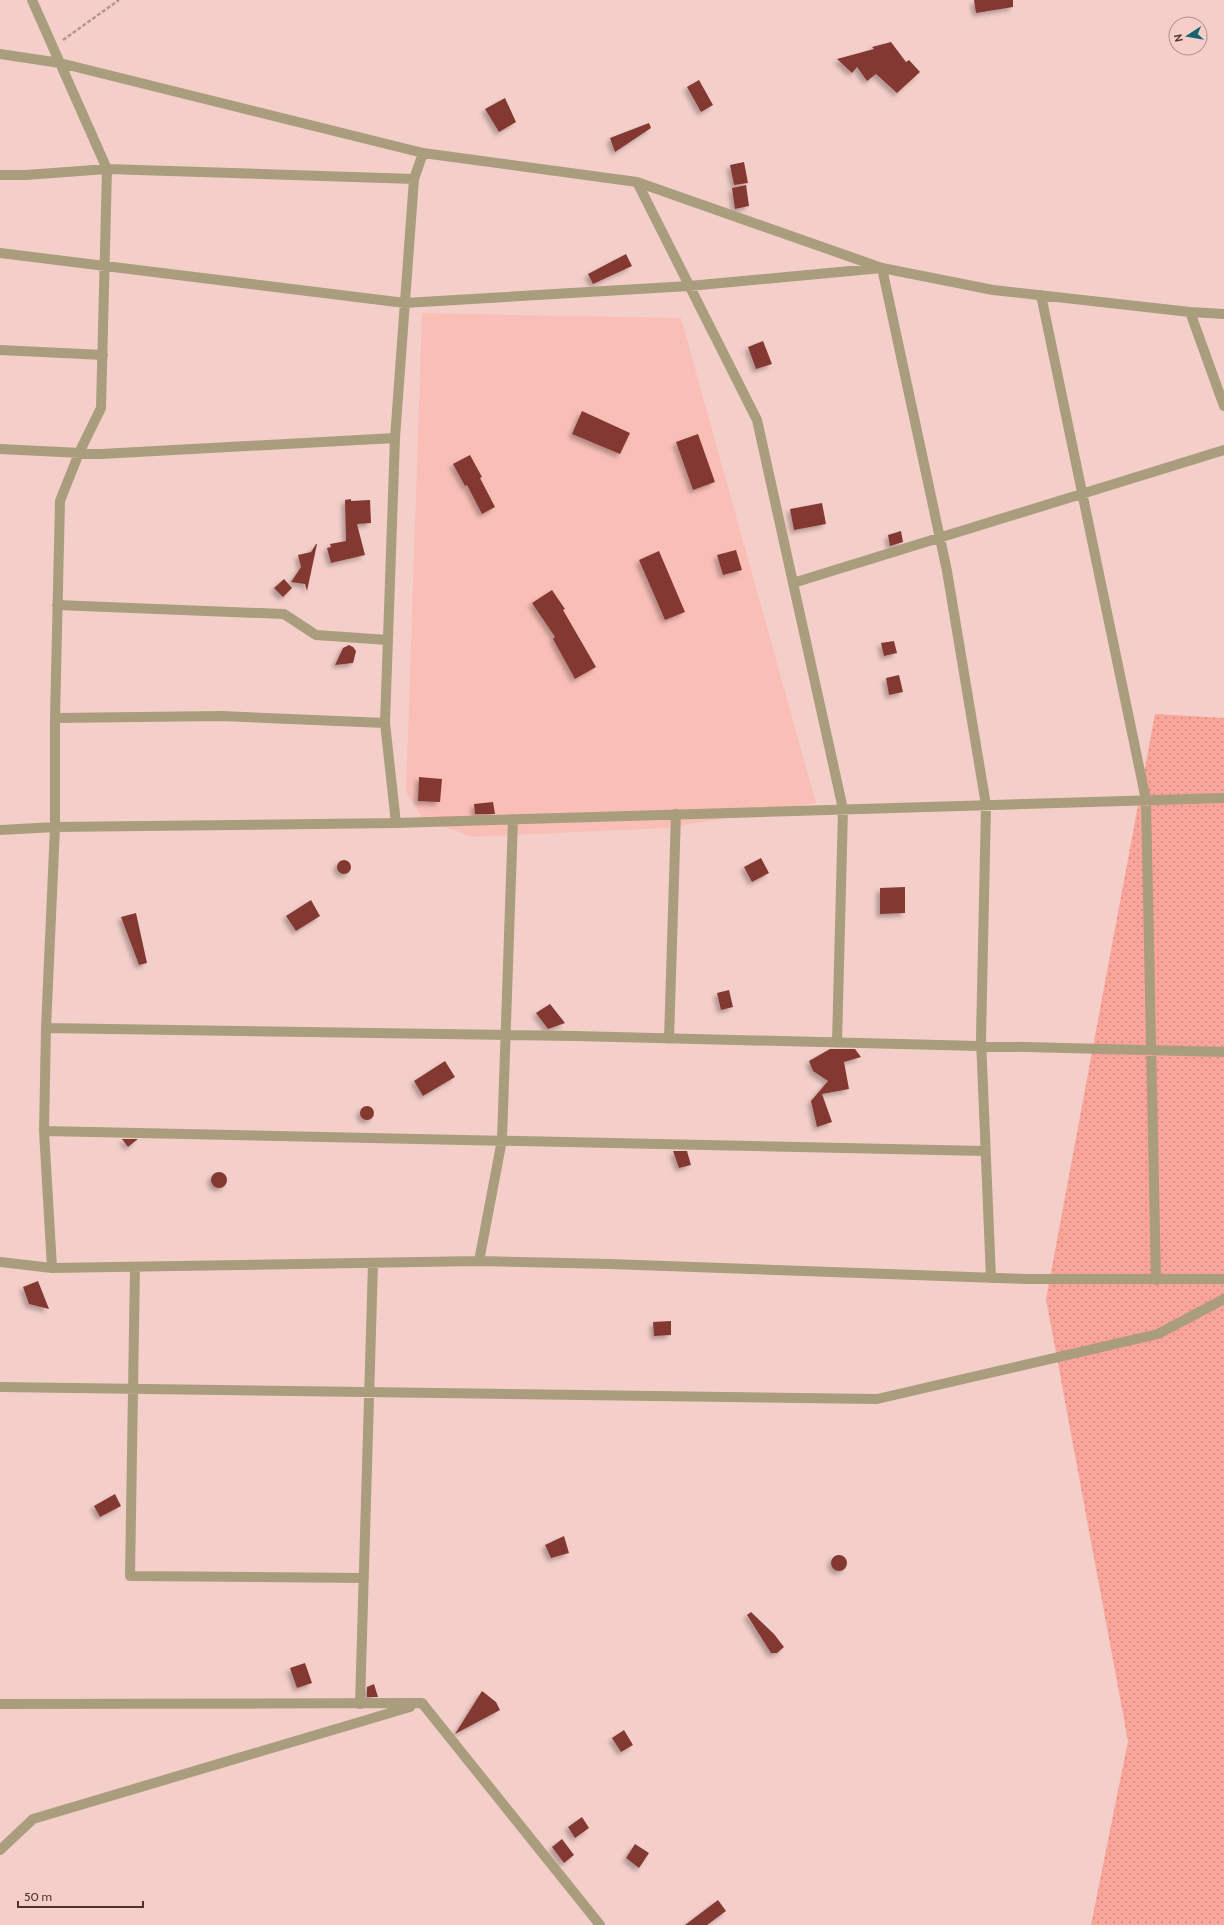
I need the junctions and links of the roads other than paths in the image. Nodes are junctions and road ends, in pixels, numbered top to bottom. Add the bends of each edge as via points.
1 (32, 0) edge
2 (0, 54) edge
3 (60, 63) junction
4 (423, 153) junction
5 (107, 170) junction
6 (0, 175) edge
7 (414, 179) junction
8 (636, 182) junction
9 (0, 253) edge
10 (105, 266) junction
11 (882, 268) junction
12 (689, 286) junction
13 (1041, 295) junction
14 (405, 304) junction
15 (1190, 312) junction
16 (1224, 314) edge
17 (0, 350) edge
18 (103, 355) junction
19 (1224, 406) edge
20 (395, 438) junction
21 (0, 449) edge
22 (1224, 450) edge
23 (79, 452) junction
24 (1082, 494) junction
25 (940, 538) junction
26 (793, 583) junction
27 (57, 606) junction
28 (388, 640) junction
29 (55, 718) junction
30 (385, 723) junction
31 (1224, 798) edge
32 (1146, 800) junction
33 (986, 805) junction
34 (843, 809) junction
35 (676, 814) junction
36 (513, 819) junction
37 (396, 823) junction
38 (55, 827) junction
39 (0, 830) edge
40 (46, 1028) junction
41 (506, 1035) junction
42 (669, 1039) junction
43 (837, 1043) junction
44 (981, 1046) junction
45 (1151, 1050) junction
46 (1224, 1052) edge
47 (44, 1131) junction
48 (502, 1140) junction
49 (985, 1151) junction
50 (0, 1262) edge
51 (479, 1262) junction
52 (373, 1263) junction
53 (135, 1267) junction
54 (52, 1268) junction
55 (990, 1278) junction
56 (1156, 1280) junction
57 (1224, 1280) edge
58 (1224, 1298) edge
59 (0, 1387) edge
60 (133, 1389) junction
61 (369, 1392) junction
62 (364, 1578) junction
63 (422, 1703) junction
64 (0, 1704) edge
65 (360, 1704) junction
66 (0, 1850) edge
67 (600, 1925) edge

1 - 3 street
2 - 3 street
3 - 4 street
3 - 5 street
4 - 7 street
4 - 8 street
5 - 6 street
5 - 7 street
5 - 10 street
7 - 14 street
8 - 11 street
8 - 12 street
9 - 10 street
10 - 14 street
10 - 18 street
11 - 12 street
11 - 13 street via 993,290
11 - 25 street
12 - 14 street
12 - 26 street via 757,420
13 - 15 street
13 - 24 street
14 - 20 street
15 - 16 street
15 - 19 street
17 - 18 street
18 - 23 street via 102,408
20 - 23 street via 102,454
20 - 28 street
21 - 23 street
22 - 24 street
23 - 27 street via 60,501
24 - 25 street
24 - 32 street
25 - 26 street
25 - 33 street
26 - 34 street
27 - 28 street via 284,614 316,635
27 - 29 street
28 - 30 street
29 - 30 street via 221,716
29 - 38 street
30 - 37 street
31 - 32 street
32 - 33 street
32 - 45 street
33 - 34 street
33 - 44 street
34 - 35 street
34 - 43 street
35 - 36 street
35 - 42 street
36 - 37 street
36 - 41 street
37 - 38 street
38 - 39 street
38 - 40 street
40 - 41 street
40 - 47 street
41 - 42 street
41 - 48 street
42 - 43 street
43 - 44 street
44 - 45 street
44 - 49 street
45 - 46 street
45 - 56 street
47 - 48 street
47 - 54 street
48 - 49 street
48 - 51 street
49 - 55 street
50 - 54 street
51 - 52 street
51 - 55 street via 618,1264
52 - 53 street
52 - 61 street
53 - 54 street
53 - 60 street
55 - 56 street
56 - 57 street
58 - 61 street via 1158,1334 876,1399
59 - 60 street
60 - 61 street
60 - 62 street via 130,1576
61 - 62 street
62 - 65 street
63 - 65 street
63 - 66 street via 33,1819
63 - 67 street
64 - 65 street

